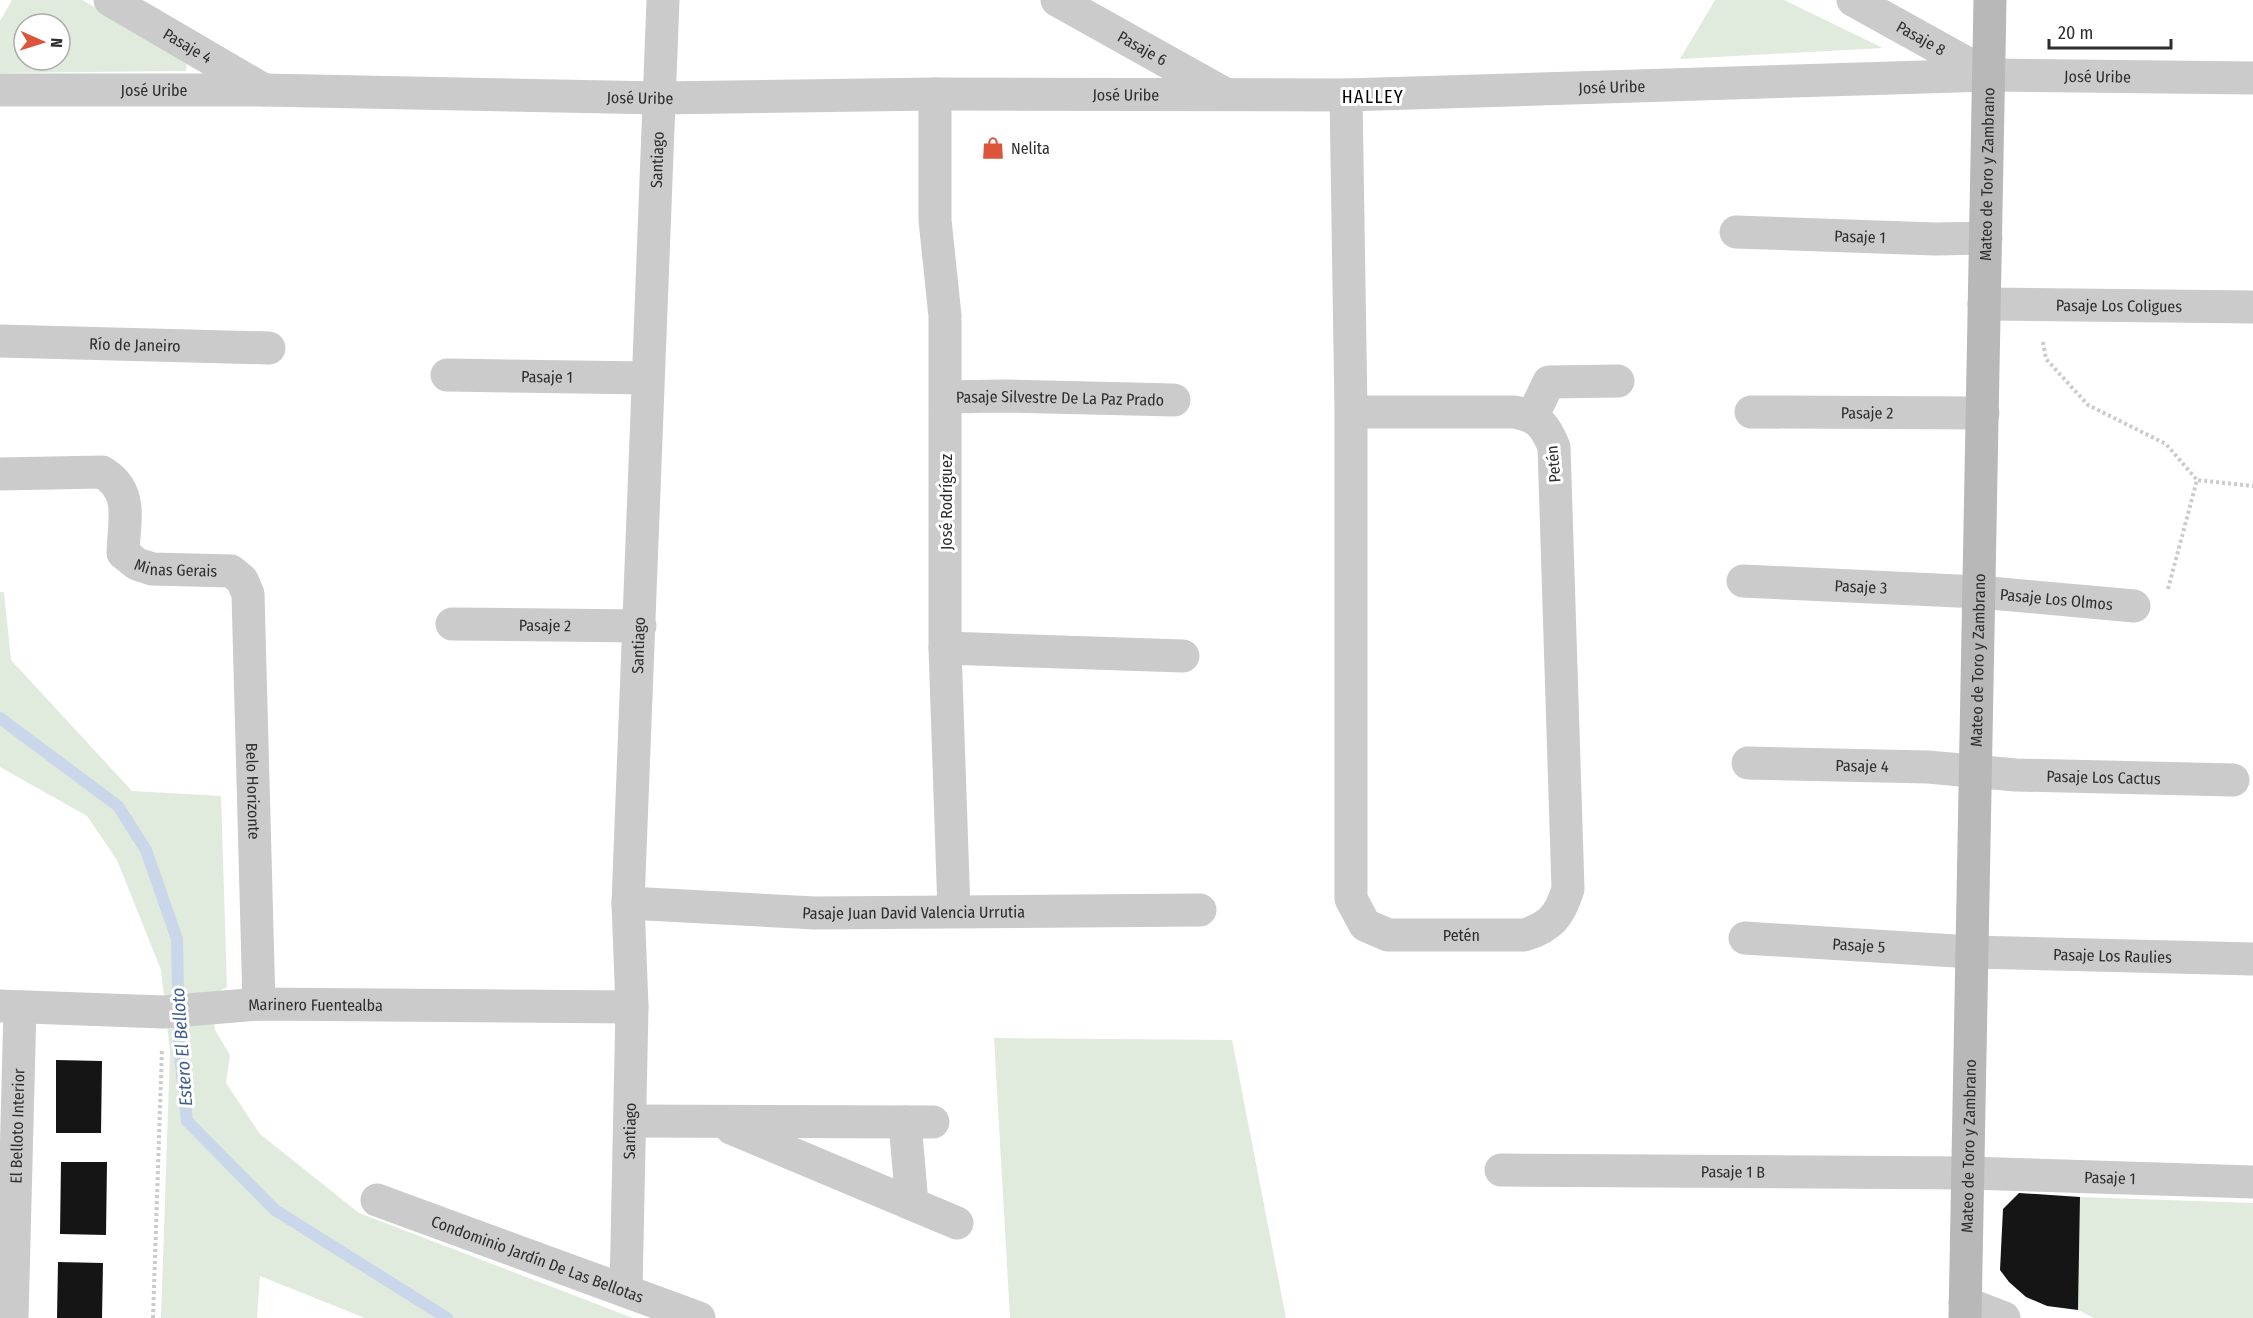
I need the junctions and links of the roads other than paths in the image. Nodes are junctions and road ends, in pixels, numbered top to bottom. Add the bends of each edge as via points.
1 (110, 0) edge
2 (663, 0) edge
3 (1058, 0) edge
4 (1853, 0) edge
5 (1990, 0) edge
6 (1989, 75) junction
7 (2253, 78) edge
8 (0, 90) edge
9 (264, 90) junction
10 (935, 94) junction
11 (1227, 95) junction
12 (1346, 95) junction
13 (660, 98) junction
14 (1736, 232) dead end
15 (1986, 238) junction
16 (1984, 303) junction
17 (2253, 307) edge
18 (0, 341) edge
19 (269, 348) dead end
20 (447, 375) dead end
21 (647, 378) junction
22 (1618, 381) dead end
23 (946, 397) junction
24 (1174, 399) dead end
25 (1352, 412) junction
26 (1751, 412) dead end
27 (1983, 413) junction
28 (1533, 415) junction
29 (0, 474) edge
30 (242, 580) joint
31 (1743, 581) dead end
32 (1978, 592) junction
33 (2134, 606) road end
34 (452, 624) dead end
35 (640, 626) junction
36 (945, 648) junction
37 (1183, 656) dead end
38 (1748, 763) dead end
39 (1975, 770) junction
40 (2232, 780) dead end
41 (628, 903) junction
42 (1200, 910) dead end
43 (954, 911) junction
44 (1745, 938) dead end
45 (1972, 952) junction
46 (2253, 959) edge
47 (259, 1004) junction
48 (10, 1006) edge
49 (632, 1007) junction
50 (631, 1121) junction
51 (716, 1122) junction
52 (1500, 1170) dead end
53 (1968, 1173) junction
54 (2253, 1182) edge
55 (377, 1200) dead end
56 (912, 1204) junction
57 (957, 1223) dead end
58 (7, 1244) edge
59 (626, 1290) junction
60 (1965, 1310) edge
61 (12, 1318) edge
62 (699, 1318) edge
63 (2004, 1318) edge

1 - 9 street, Pasaje 4
2 - 13 street, Santiago
3 - 11 street, Pasaje 6
4 - 6 street, Pasaje 8
5 - 6 street, Mateo de Toro y Zambrano
6 - 7 street, José Uribe
6 - 12 street, José Uribe
6 - 15 street, Mateo de Toro y Zambrano
8 - 9 street, José Uribe
9 - 13 street, José Uribe
10 - 11 street, José Uribe
10 - 13 street, José Uribe
10 - 23 street, José Rodríguez via 935,220 945,316
11 - 12 street, José Uribe
12 - 25 street, Petén
13 - 21 street, Santiago
14 - 15 street, Pasaje 1
15 - 16 street, Mateo de Toro y Zambrano
16 - 17 street, Pasaje Los Coligues
16 - 27 street, Mateo de Toro y Zambrano
18 - 19 street, Río de Janeiro
20 - 21 street, Pasaje 1
21 - 35 street, Santiago
22 - 28 street via 1549,382
23 - 24 street, Pasaje Silvestre De La Paz Prado
23 - 36 street, José Rodríguez
25 - 28 street
25 - 28 street, Petén via 1351,899 1365,925 1388,935 1524,935 1553,921 1568,889 1554,447 1547,428
26 - 27 street, Pasaje 2
27 - 32 street, Mateo de Toro y Zambrano
29 - 30 street, Minas Gerais via 102,472 117,481 124,496 123,553 137,564 152,569 231,571
30 - 47 street, Belo Horizonte via 248,594
31 - 32 street, Pasaje 3
32 - 33 street, Pasaje Los Olmos
32 - 39 street, Mateo de Toro y Zambrano
34 - 35 street, Pasaje 2
35 - 41 street, Santiago
36 - 37 street
36 - 43 street, José Rodríguez
38 - 39 street, Pasaje 4
39 - 40 street, Pasaje Los Cactus via 2016,775
39 - 45 street, Mateo de Toro y Zambrano
41 - 43 street, Pasaje Juan David Valencia Urrutia via 815,913
41 - 49 street, Santiago
42 - 43 street, Pasaje Juan David Valencia Urrutia
44 - 45 street, Pasaje 5
45 - 46 street, Pasaje Los Raulies
45 - 53 street, Mateo de Toro y Zambrano
47 - 48 street, Marinero Fuentealba via 164,1012
47 - 49 street, Marinero Fuentealba
48 - 58 street, El Belloto Interior
49 - 50 street, Santiago
50 - 51 street
50 - 59 street, Santiago
51 - 56 street
51 - 56 street via 919,1122
52 - 53 street, Pasaje 1 B
53 - 54 street, Pasaje 1
53 - 60 street, Mateo de Toro y Zambrano
55 - 59 street, Condominio Jardín De Las Bellotas
56 - 57 street
58 - 61 street, El Belloto Interior
59 - 62 street, Condominio Jardín De Las Bellotas
60 - 63 street

